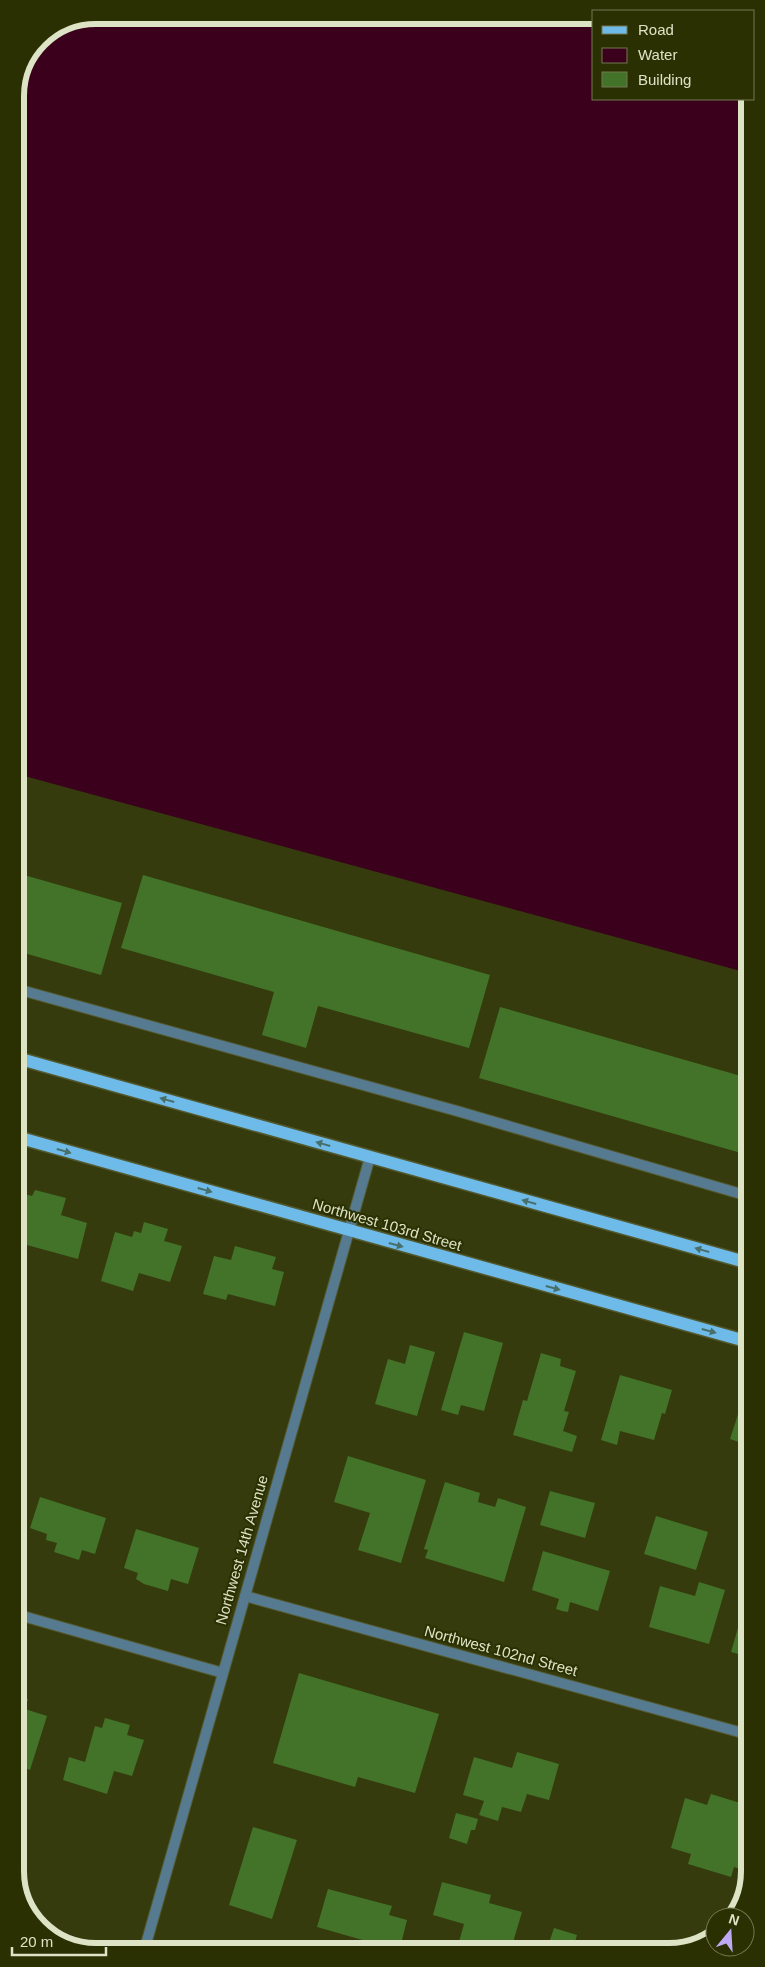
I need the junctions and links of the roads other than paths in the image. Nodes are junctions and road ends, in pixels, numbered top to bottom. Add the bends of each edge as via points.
1 (24, 991) edge
2 (24, 1060) edge
3 (24, 1139) edge
4 (370, 1157) junction
5 (741, 1194) edge
6 (349, 1232) junction
7 (741, 1261) edge
8 (741, 1340) edge
9 (245, 1596) junction
10 (24, 1618) edge
11 (223, 1673) junction
12 (741, 1733) edge
13 (147, 1943) edge

1 - 5 street
4 -> 2 main road
3 -> 6 main road, Northwest 103rd Street
4 - 6 street, Northwest 14th Avenue
7 -> 4 main road
6 -> 8 main road, Northwest 103rd Street
6 - 9 street, Northwest 14th Avenue
9 - 11 street, Northwest 14th Avenue
9 - 12 street, Northwest 102nd Street
10 - 11 street
11 - 13 street, Northwest 14th Avenue

